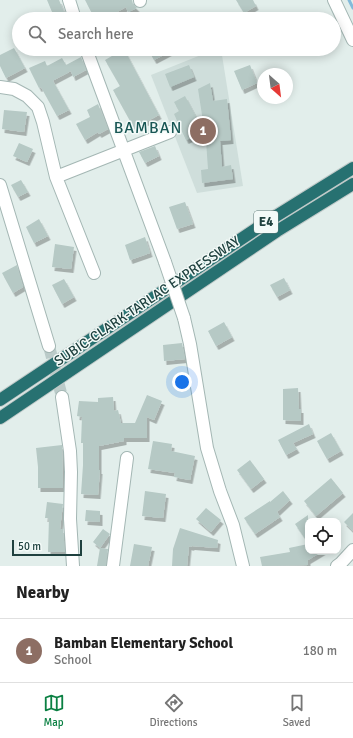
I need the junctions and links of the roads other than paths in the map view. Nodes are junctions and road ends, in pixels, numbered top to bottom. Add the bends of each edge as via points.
1 (69, 0) edge
2 (334, 0) edge
3 (73, 12) edge
4 (340, 12) edge
5 (341, 15) edge
6 (353, 40) edge
7 (89, 56) edge
8 (0, 87) edge
9 (170, 132) dead end
10 (125, 151) junction
11 (353, 168) edge
12 (56, 177) junction
13 (353, 184) edge
14 (0, 185) edge
15 (94, 273) dead end
16 (49, 346) tunnel mouth
17 (62, 397) tunnel mouth
18 (0, 400) edge
19 (0, 418) edge
20 (127, 458) dead end
21 (353, 550) edge
22 (73, 566) edge
23 (113, 566) edge
24 (243, 566) edge
25 (337, 566) edge

1 - 3 street
2 - 4 street
5 - 6 street
7 - 10 street
8 - 12 street via 14,89 27,96 38,107
9 - 10 street
10 - 12 street
10 - 24 street, bridge via 184,318 207,448 233,525
11 - 18 highway, SUBIC-CLARK-TARLAC EXPRESSWAY / E4 via 262,225
12 - 15 street
13 - 19 highway, SUBIC-CLARK-TARLAC EXPRESSWAY / E4 via 277,231
14 - 16 street
17 - 22 street via 70,451
20 - 23 street
21 - 25 street

